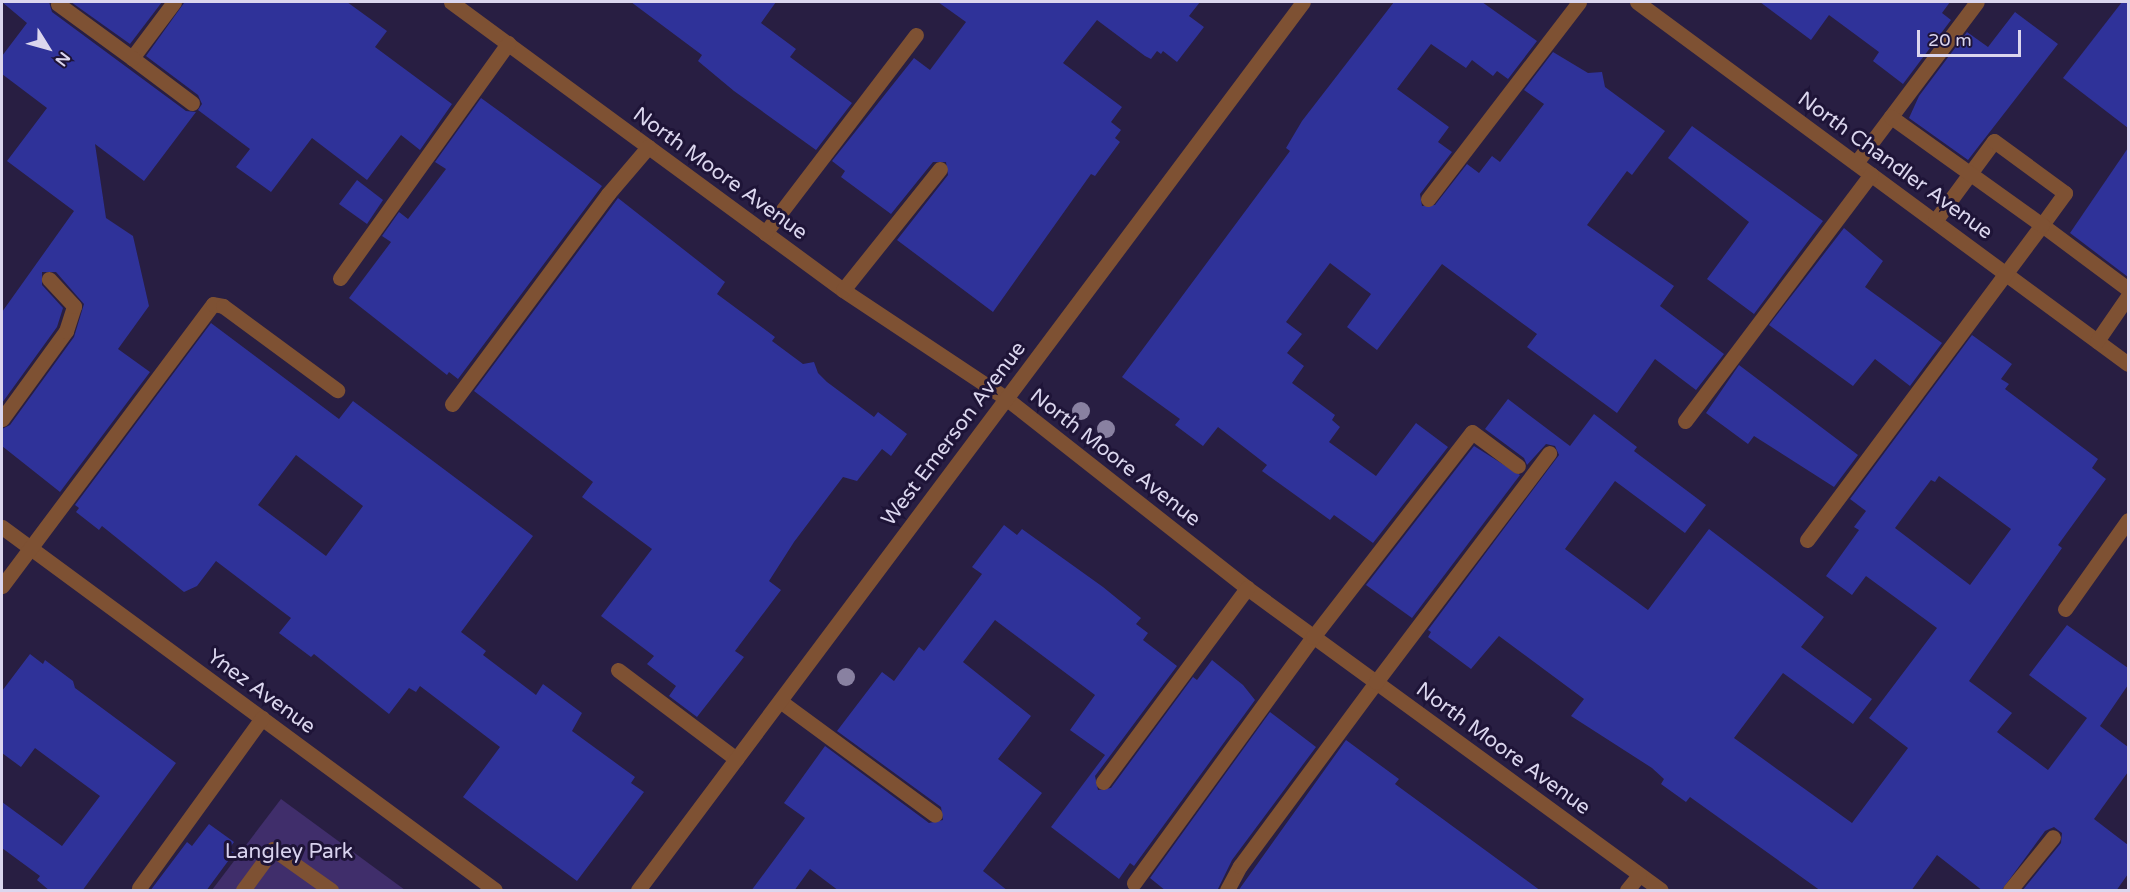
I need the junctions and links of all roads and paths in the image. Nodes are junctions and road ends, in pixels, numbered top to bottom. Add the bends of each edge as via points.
1 (174, 2) edge
2 (451, 2) edge
3 (1303, 2) edge
4 (1579, 2) edge
5 (1637, 2) edge
6 (1977, 2) edge
7 (58, 4) dead end
8 (916, 35) dead end
9 (508, 44) junction
10 (132, 58) junction
11 (192, 104) dead end
12 (1892, 117) junction
13 (648, 147) junction
14 (1856, 163) junction
15 (940, 169) dead end
16 (1871, 174) junction
17 (1970, 174) junction
18 (1428, 199) dead end
19 (1935, 221) junction
20 (2042, 225) junction
21 (765, 233) junction
22 (2005, 273) junction
23 (340, 278) dead end
24 (49, 279) dead end
25 (2128, 289) edge
26 (843, 290) junction
27 (2128, 296) edge
28 (2097, 341) junction
29 (2128, 364) edge
30 (337, 390) dead end
31 (1007, 399) junction
32 (452, 404) dead end
33 (2, 419) edge
34 (1685, 421) dead end
35 (1550, 453) dead end
36 (1518, 466) dead end
37 (2128, 520) edge
38 (2, 527) edge
39 (1807, 540) dead end
40 (29, 548) junction
41 (2, 586) edge
42 (1247, 588) junction
43 (2065, 609) dead end
44 (1313, 637) junction
45 (618, 669) dead end
46 (1376, 682) junction
47 (780, 700) junction
48 (262, 718) junction
49 (736, 759) junction
50 (1103, 782) dead end
51 (935, 815) dead end
52 (2053, 837) dead end
53 (1640, 875) junction
54 (1134, 883) dead end
55 (139, 888) dead end
56 (243, 891) edge
57 (331, 891) edge
58 (495, 891) edge
59 (638, 891) edge
60 (1227, 891) edge
61 (1627, 891) edge
62 (1661, 891) edge
63 (2010, 891) edge

1 - 10 street
2 - 9 street, North Moore Avenue
3 - 31 street, West Emerson Avenue
4 - 18 street
5 - 14 street, North Chandler Avenue
6 - 12 street
7 - 10 street
8 - 21 street
9 - 13 street, North Moore Avenue
9 - 23 street
10 - 11 street
12 - 14 street
12 - 17 street
13 - 21 street, North Moore Avenue
13 - 32 street via 608,194
14 - 16 street, North Chandler Avenue
15 - 26 street
16 - 19 street, North Chandler Avenue
16 - 34 street
17 - 19 street
17 - 20 street
17 - 20 street via 1994,141 2065,193
19 - 22 street, North Chandler Avenue
20 - 22 street
20 - 25 street
21 - 26 street, North Moore Avenue
22 - 28 street, North Chandler Avenue
22 - 39 street
24 - 33 street via 74,306 66,331
26 - 31 street, North Moore Avenue
27 - 28 street
28 - 29 street, North Chandler Avenue
30 - 40 street via 223,306 213,304
31 - 42 street, North Moore Avenue
31 - 47 street, West Emerson Avenue
35 - 46 street
36 - 44 street via 1472,432
37 - 43 street
38 - 40 street, Ynez Avenue
40 - 41 street
40 - 48 street, Ynez Avenue
42 - 44 street, North Moore Avenue
42 - 50 street
44 - 46 street, North Moore Avenue
44 - 54 street
45 - 49 street
46 - 53 street, North Moore Avenue
46 - 60 street via 1240,866
47 - 49 street, West Emerson Avenue
47 - 51 street
48 - 55 street
48 - 58 street, Ynez Avenue
49 - 59 street, West Emerson Avenue
52 - 63 street
53 - 61 street
53 - 62 street, North Moore Avenue
56 - 57 street via 273,849

